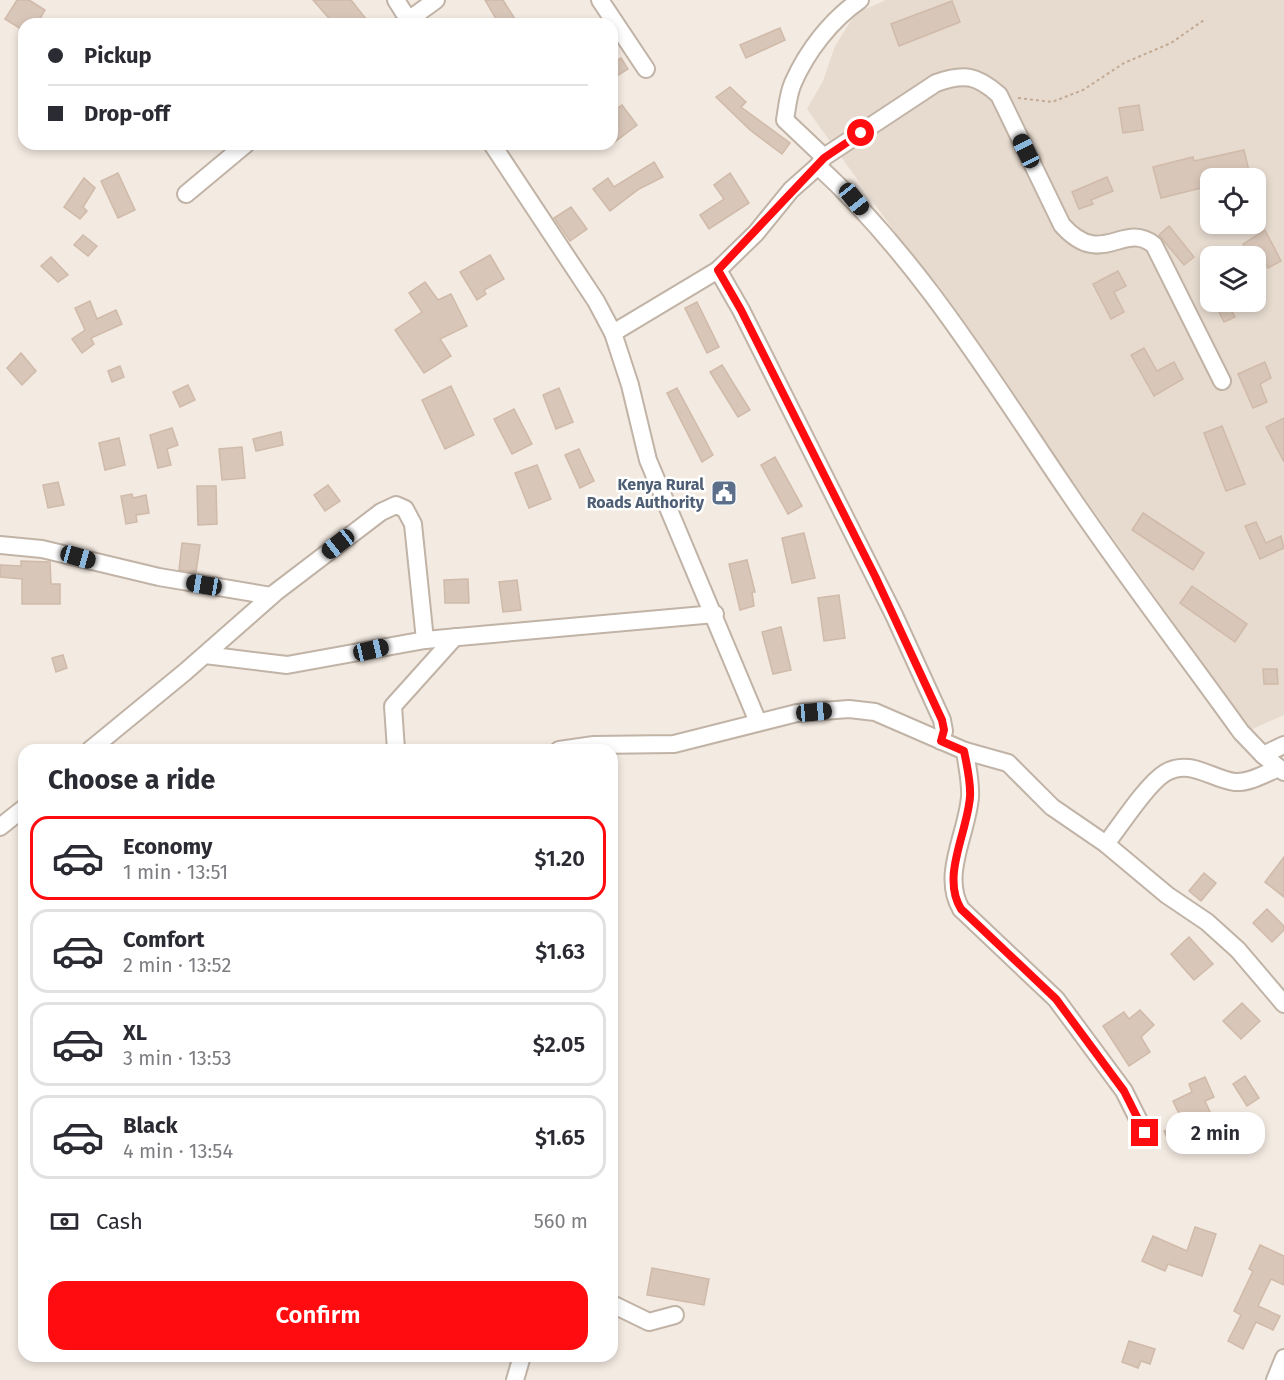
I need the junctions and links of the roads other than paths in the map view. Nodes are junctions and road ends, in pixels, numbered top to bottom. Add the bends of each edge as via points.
1 (396, 0) edge
2 (436, 0) edge
3 (600, 0) edge
4 (860, 0) edge
5 (405, 18) edge
6 (413, 18) edge
7 (612, 18) edge
8 (618, 27) edge
9 (646, 69) dead end
10 (239, 150) edge
11 (496, 150) edge
12 (821, 162) junction
13 (186, 194) dead end
14 (718, 270) junction
15 (612, 333) junction
16 (1222, 381) dead end
17 (0, 545) edge
18 (271, 596) junction
19 (715, 614) junction
20 (455, 637) junction
21 (426, 640) junction
22 (205, 655) junction
23 (758, 722) junction
24 (941, 741) junction
25 (97, 744) edge
26 (396, 744) edge
27 (594, 744) edge
28 (618, 744) edge
29 (618, 744) edge
30 (1284, 745) edge
31 (964, 751) junction
32 (1263, 755) junction
33 (1281, 770) edge
34 (18, 813) edge
35 (0, 827) edge
36 (1106, 844) junction
37 (1284, 1004) edge
38 (1145, 1133) dead end
39 (618, 1307) edge
40 (675, 1315) dead end
41 (1284, 1358) edge
42 (520, 1362) edge
43 (515, 1380) edge
44 (1275, 1380) edge

1 - 5 street
2 - 6 street
3 - 7 street
4 - 12 street via 845,10 820,38 792,85 785,120
8 - 9 street
10 - 13 street
11 - 15 street via 596,301
12 - 14 street
12 - 16 street via 936,83 955,76 985,83 999,95 1062,225 1072,236 1082,244 1094,246 1134,238 1145,238 1154,245
12 - 32 street via 945,311 1084,516 1241,732
14 - 15 street
14 - 24 street via 894,615 942,720
15 - 19 street via 630,385 648,460
17 - 18 street via 42,549 159,577
18 - 21 street via 381,512 396,505 405,509 412,524
18 - 22 street
19 - 20 street
19 - 23 street
20 - 21 street
20 - 26 street via 393,706
21 - 22 street via 287,665
22 - 25 street
23 - 24 street via 797,713 862,710
23 - 28 street via 674,744
24 - 31 street
27 - 29 street
30 - 32 street
31 - 36 street via 1008,763 1040,796
31 - 38 street via 970,797 952,884 956,901 1056,999 1124,1091
32 - 33 street
33 - 36 street via 1234,782 1196,768 1166,772
34 - 35 street
36 - 37 street via 1167,895 1207,922 1238,950
39 - 40 street via 649,1322
41 - 44 street
42 - 43 street

